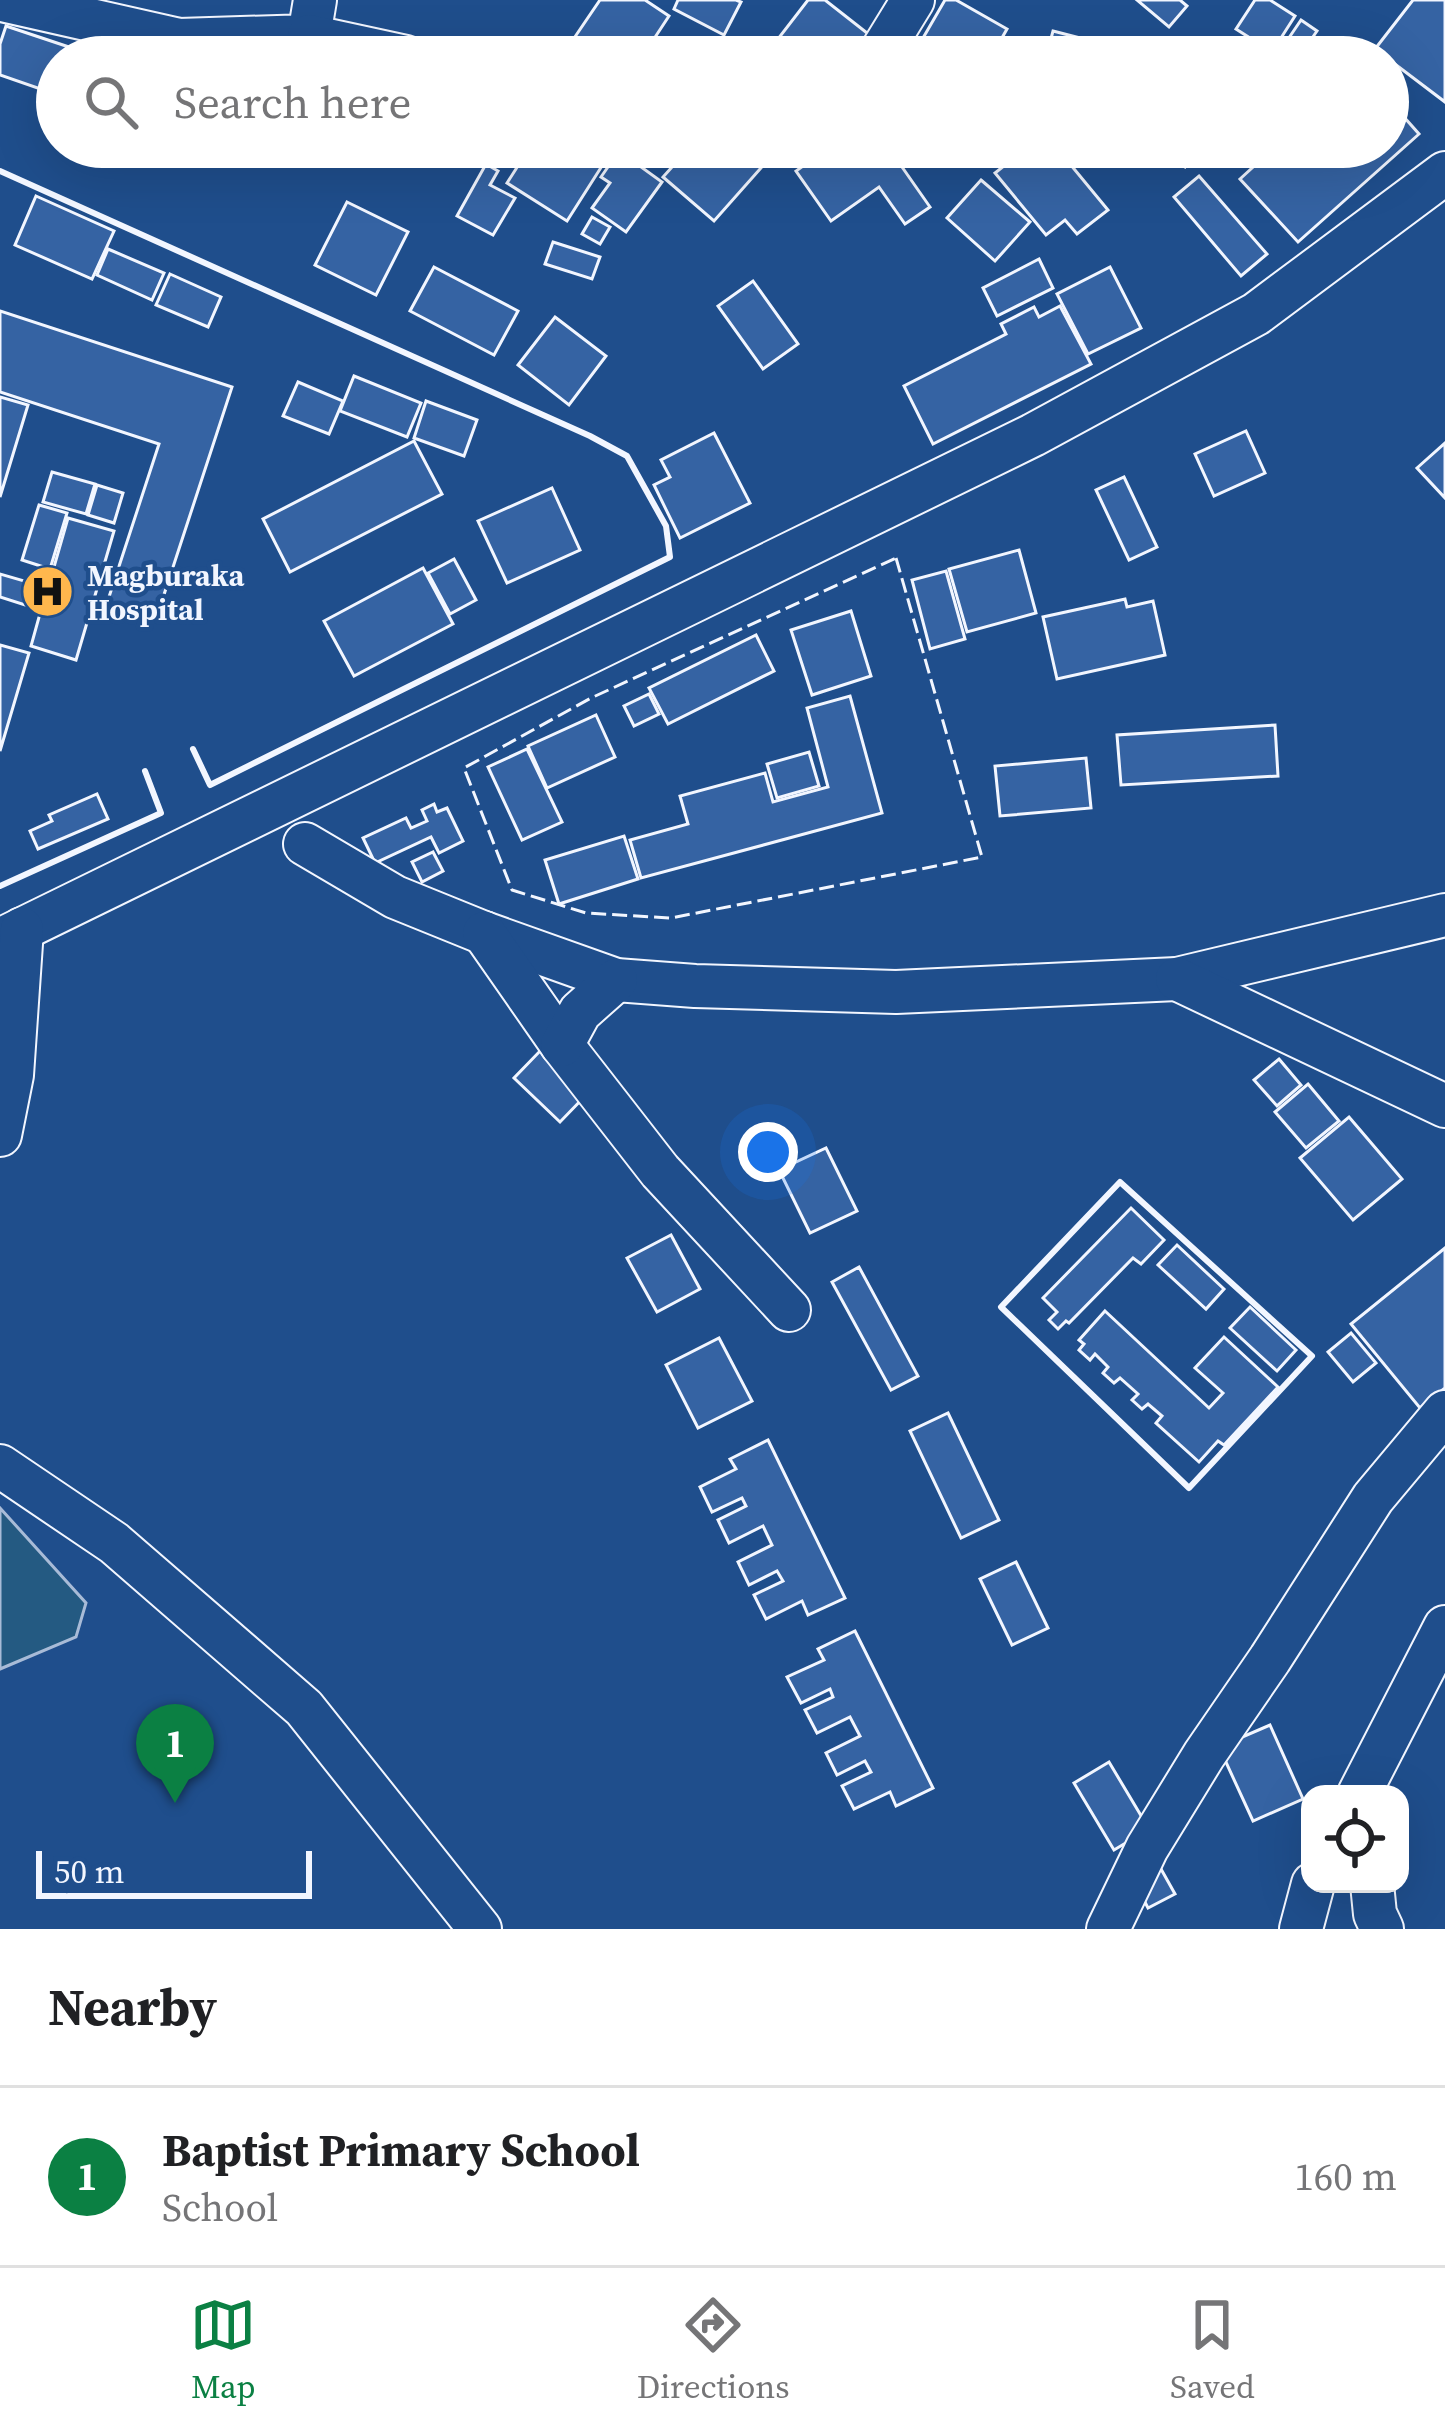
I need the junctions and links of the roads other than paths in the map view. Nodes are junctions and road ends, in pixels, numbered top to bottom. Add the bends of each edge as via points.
1 (2, 0) edge
2 (913, 0) edge
3 (312, 18) edge
4 (161, 36) edge
5 (203, 36) edge
6 (355, 36) edge
7 (891, 36) edge
8 (1445, 173) edge
9 (305, 844) dead end
10 (1445, 915) edge
11 (484, 933) junction
12 (11, 934) edge
13 (616, 980) junction
14 (1177, 980) junction
15 (562, 1045) junction
16 (1445, 1106) edge
17 (0, 1135) edge
18 (789, 1310) dead end
19 (1445, 1412) edge
20 (0, 1466) edge
21 (1445, 1627) edge
22 (1383, 1754) junction
23 (1364, 1785) edge
24 (1373, 1785) edge
25 (1311, 1893) edge
26 (1373, 1893) edge
27 (480, 1929) edge
28 (1108, 1929) edge
29 (1301, 1929) edge
30 (1382, 1929) edge

1 - 4 street
2 - 7 street
3 - 5 street
3 - 6 street
8 - 12 street via 1256,314 1033,435
9 - 11 street via 395,897
10 - 14 street
11 - 13 street
11 - 15 street
12 - 17 street via 12,1075
13 - 14 street via 896,992
13 - 15 street via 580,1012
14 - 16 street
15 - 18 street via 660,1171
19 - 28 street via 1372,1498 1204,1755
20 - 27 street via 114,1543 304,1708
21 - 22 street
22 - 23 street
22 - 24 street
25 - 29 street
26 - 30 street

